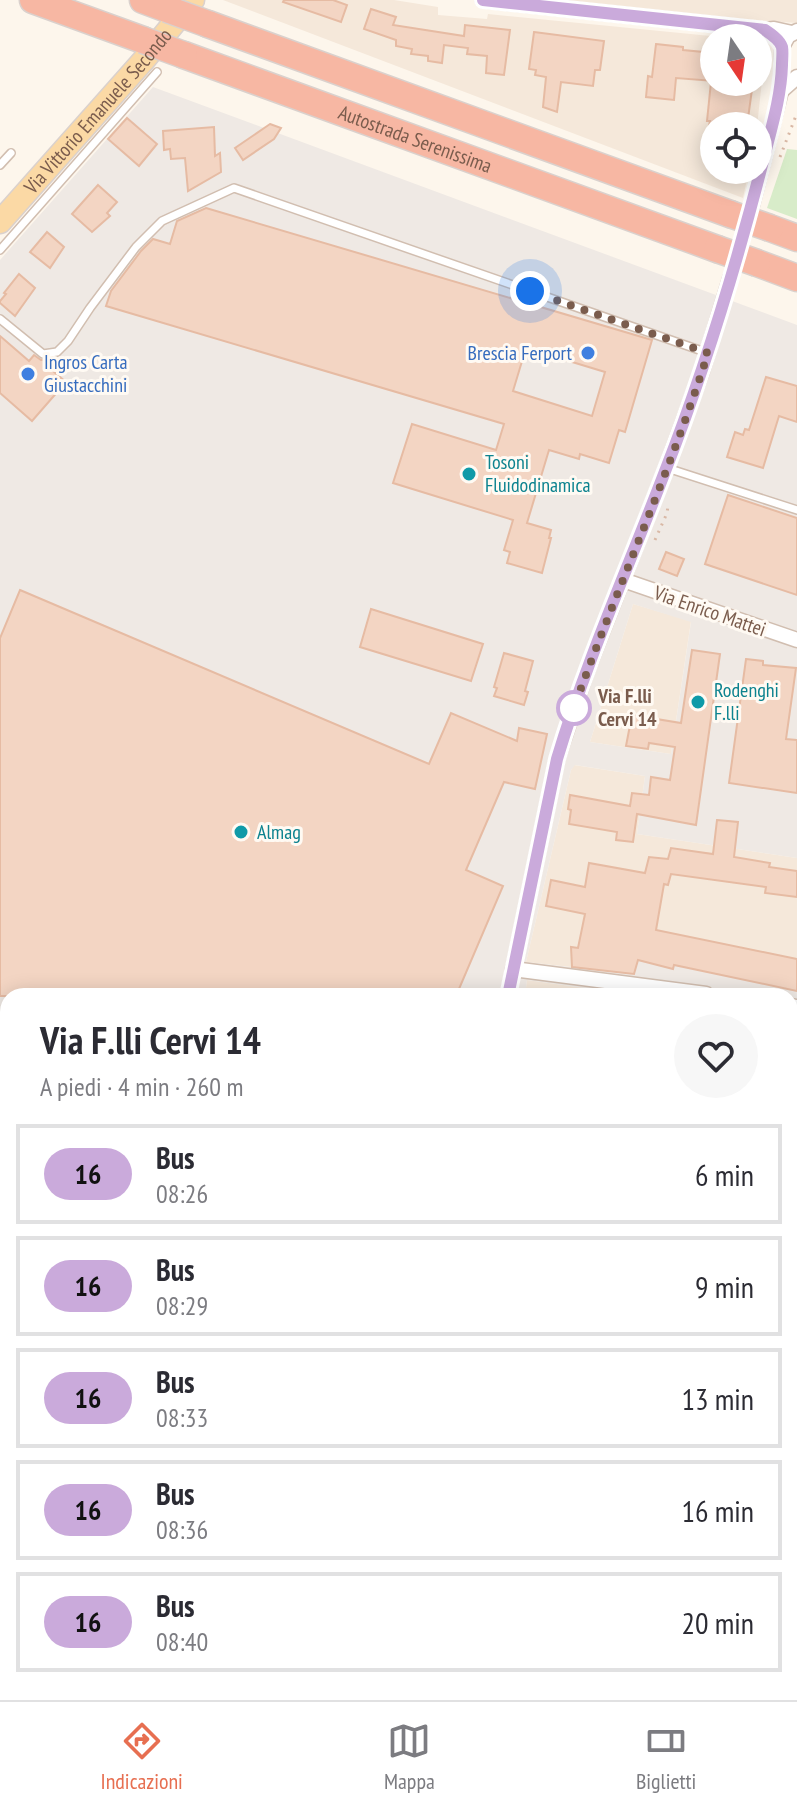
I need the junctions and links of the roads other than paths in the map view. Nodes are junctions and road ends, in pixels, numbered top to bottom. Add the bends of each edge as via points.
1 (33, 0) edge
2 (193, 0) edge
3 (483, 0) edge
4 (155, 4) edge
5 (628, 8) edge
6 (728, 24) edge
7 (772, 29) edge
8 (795, 32) edge
9 (772, 35) edge
10 (782, 52) junction
11 (797, 70) edge
12 (157, 72) dead end
13 (797, 77) edge
14 (781, 91) junction
15 (11, 153) dead end
16 (0, 165) edge
17 (741, 209) junction
18 (0, 222) edge
19 (797, 238) edge
20 (0, 250) edge
21 (797, 278) edge
22 (730, 279) tunnel mouth
23 (0, 319) edge
24 (708, 353) junction
25 (667, 468) junction
26 (797, 510) edge
27 (623, 580) junction
28 (797, 640) edge
29 (513, 969) junction
30 (509, 988) edge
31 (632, 988) edge

1 - 21 highway, Autostrada Serenissima, bridge
2 - 18 main road, Via Vittorio Emanuele Secondo
3 - 5 street
4 - 17 highway, Autostrada Serenissima, bridge
5 - 6 street
7 - 8 street
8 - 10 street
9 - 10 street
10 - 11 street
10 - 14 street
12 - 20 lane, Via Vittorio Emanuele Secondo
13 - 14 street
14 - 17 street
15 - 16 lane
17 - 19 highway, Autostrada Serenissima, bridge
22 - 24 street
23 - 24 lane via 43,354 57,352 136,247 162,221 234,188
24 - 25 street
25 - 26 lane
25 - 27 street
27 - 28 street, Via Enrico Mattei
27 - 29 street via 557,759
29 - 30 street
29 - 31 street

